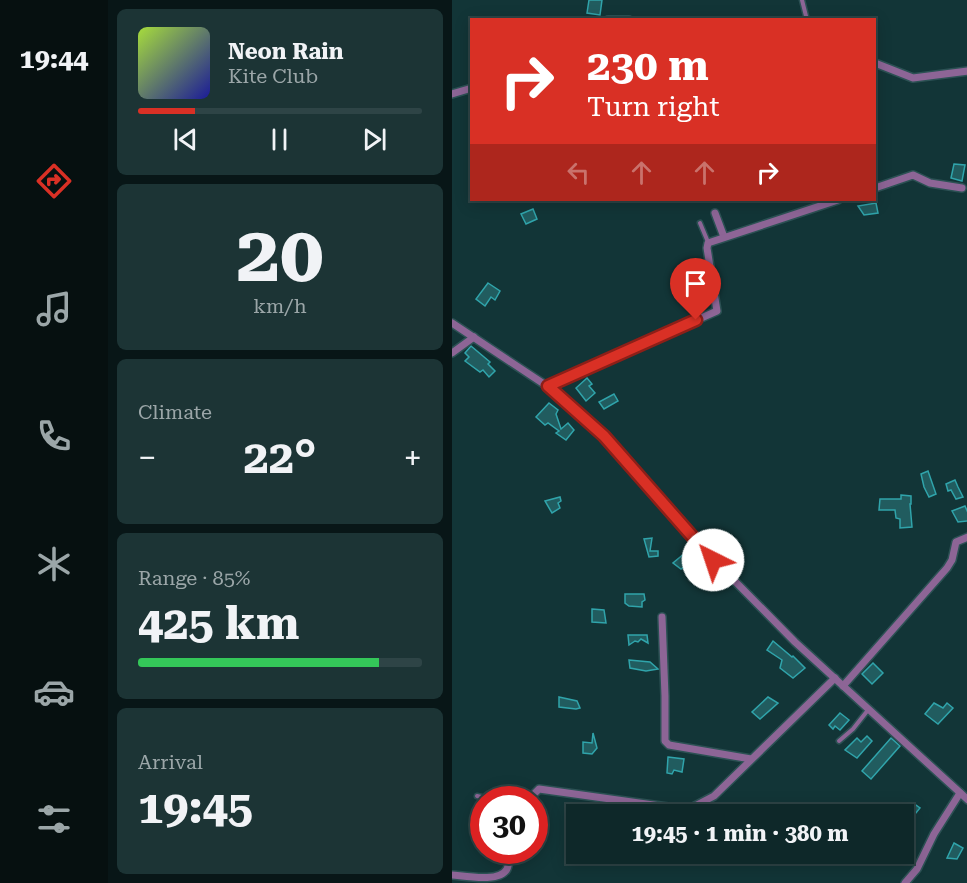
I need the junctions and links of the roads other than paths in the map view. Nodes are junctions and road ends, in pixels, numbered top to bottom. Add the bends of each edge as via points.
1 (802, 0) edge
2 (807, 18) edge
3 (876, 63) edge
4 (968, 71) edge
5 (470, 89) edge
6 (452, 94) edge
7 (876, 188) edge
8 (962, 188) dead end
9 (835, 201) edge
10 (715, 213) dead end
11 (701, 223) dead end
12 (724, 237) junction
13 (708, 243) junction
14 (452, 323) edge
15 (474, 337) junction
16 (452, 352) edge
17 (548, 386) junction
18 (968, 537) edge
19 (713, 560) junction
20 (694, 577) dead end
21 (662, 617) dead end
22 (835, 678) junction
23 (844, 686) junction
24 (869, 710) junction
25 (839, 741) dead end
26 (751, 759) junction
27 (548, 790) edge
28 (960, 793) junction
29 (968, 800) edge
30 (508, 864) edge
31 (452, 875) edge
32 (905, 883) edge

1 - 2 lane
3 - 4 street via 914,78
5 - 6 street
7 - 8 street via 913,175 930,183
9 - 12 street
10 - 12 street
11 - 13 lane
12 - 13 street
13 - 17 street via 717,311
14 - 15 street
15 - 16 street
15 - 17 street
17 - 19 street via 604,436
18 - 23 street via 956,542 947,568
19 - 20 lane
19 - 22 street
21 - 26 street via 665,741 669,745
22 - 23 street
22 - 26 street
23 - 24 street
24 - 25 lane
24 - 28 street
26 - 27 street via 714,796 682,809
28 - 29 street
28 - 32 street
30 - 31 street via 501,875

